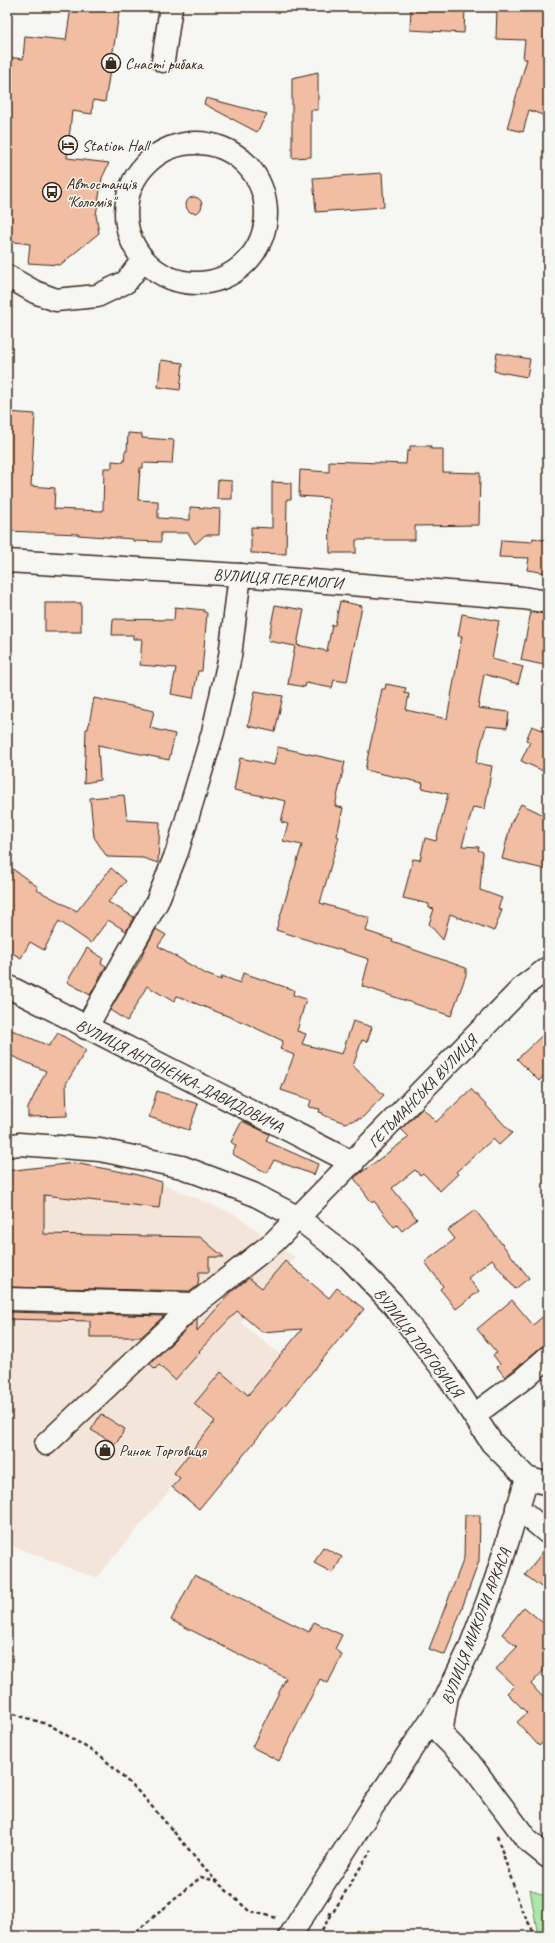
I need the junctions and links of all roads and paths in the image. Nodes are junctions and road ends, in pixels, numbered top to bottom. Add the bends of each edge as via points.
1 (171, 7) edge
2 (163, 61) dead end
3 (143, 260) junction
4 (7, 276) edge
5 (7, 561) edge
6 (240, 575) junction
7 (548, 602) edge
8 (548, 968) edge
9 (7, 986) edge
10 (86, 1028) junction
11 (7, 1146) edge
12 (353, 1163) junction
13 (297, 1217) junction
14 (7, 1299) edge
15 (195, 1304) junction
16 (548, 1357) edge
17 (474, 1415) junction
18 (46, 1444) dead end
19 (527, 1478) junction
20 (548, 1484) edge
21 (517, 1507) junction
22 (548, 1533) edge
23 (447, 1696) junction
24 (7, 1712) edge
25 (496, 1830) dead end
26 (373, 1848) dead end
27 (548, 1857) edge
28 (216, 1881) junction
29 (306, 1912) junction
30 (332, 1914) junction
31 (131, 1936) edge
32 (290, 1936) edge
33 (318, 1936) edge
34 (536, 1936) edge

1 - 2 street
3 - 3 street via 166,277 192,284 220,280 244,266 260,244 267,217 263,190 249,166 228,150 201,143 173,146 150,160 133,182 126,209 129,236
3 - 4 street via 126,282 97,296 56,300
5 - 6 street, ВУЛИЦЯ ПЕРЕМОГИ
6 - 7 street, ВУЛИЦЯ ПЕРЕМОГИ
6 - 10 street via 230,656 213,732 177,852 157,902
8 - 12 street, ГЕТЬМАНСЬКА ВУЛИЦЯ via 524,986
9 - 10 street, ВУЛИЦЯ АНТОНЕНКА-ДАВИДОВИЧА
10 - 12 street, ВУЛИЦЯ АНТОНЕНКА-ДАВИДОВИЧА
11 - 13 street, ВУЛИЦЯ ТОРГОВИЦЯ via 19,1144 100,1150 182,1167 253,1194
12 - 13 street, ГЕТЬМАНСЬКА ВУЛИЦЯ
13 - 15 street, ГЕТЬМАНСЬКА ВУЛИЦЯ via 274,1242
13 - 17 street, ВУЛИЦЯ ТОРГОВИЦЯ via 349,1258 392,1303 445,1372
14 - 15 street
15 - 18 street, ГЕТЬМАНСЬКА ВУЛИЦЯ
16 - 17 street
17 - 19 street, ВУЛИЦЯ ТОРГОВИЦЯ via 492,1443
19 - 20 street
19 - 21 street, ВУЛИЦЯ МИКОЛИ АРКАСА
21 - 22 street
21 - 23 street, ВУЛИЦЯ МИКОЛИ АРКАСА via 496,1579 470,1648
23 - 27 street, ВУЛИЦЯ МИКОЛИ АРКАСА via 441,1734 468,1762 528,1840
23 - 29 street
24 - 28 path via 50,1725 102,1757 142,1795
25 - 34 path via 522,1911
26 - 30 path
28 - 29 path via 249,1911 284,1920
28 - 31 path via 201,1877
29 - 30 path via 316,1909
29 - 32 street
30 - 33 path

